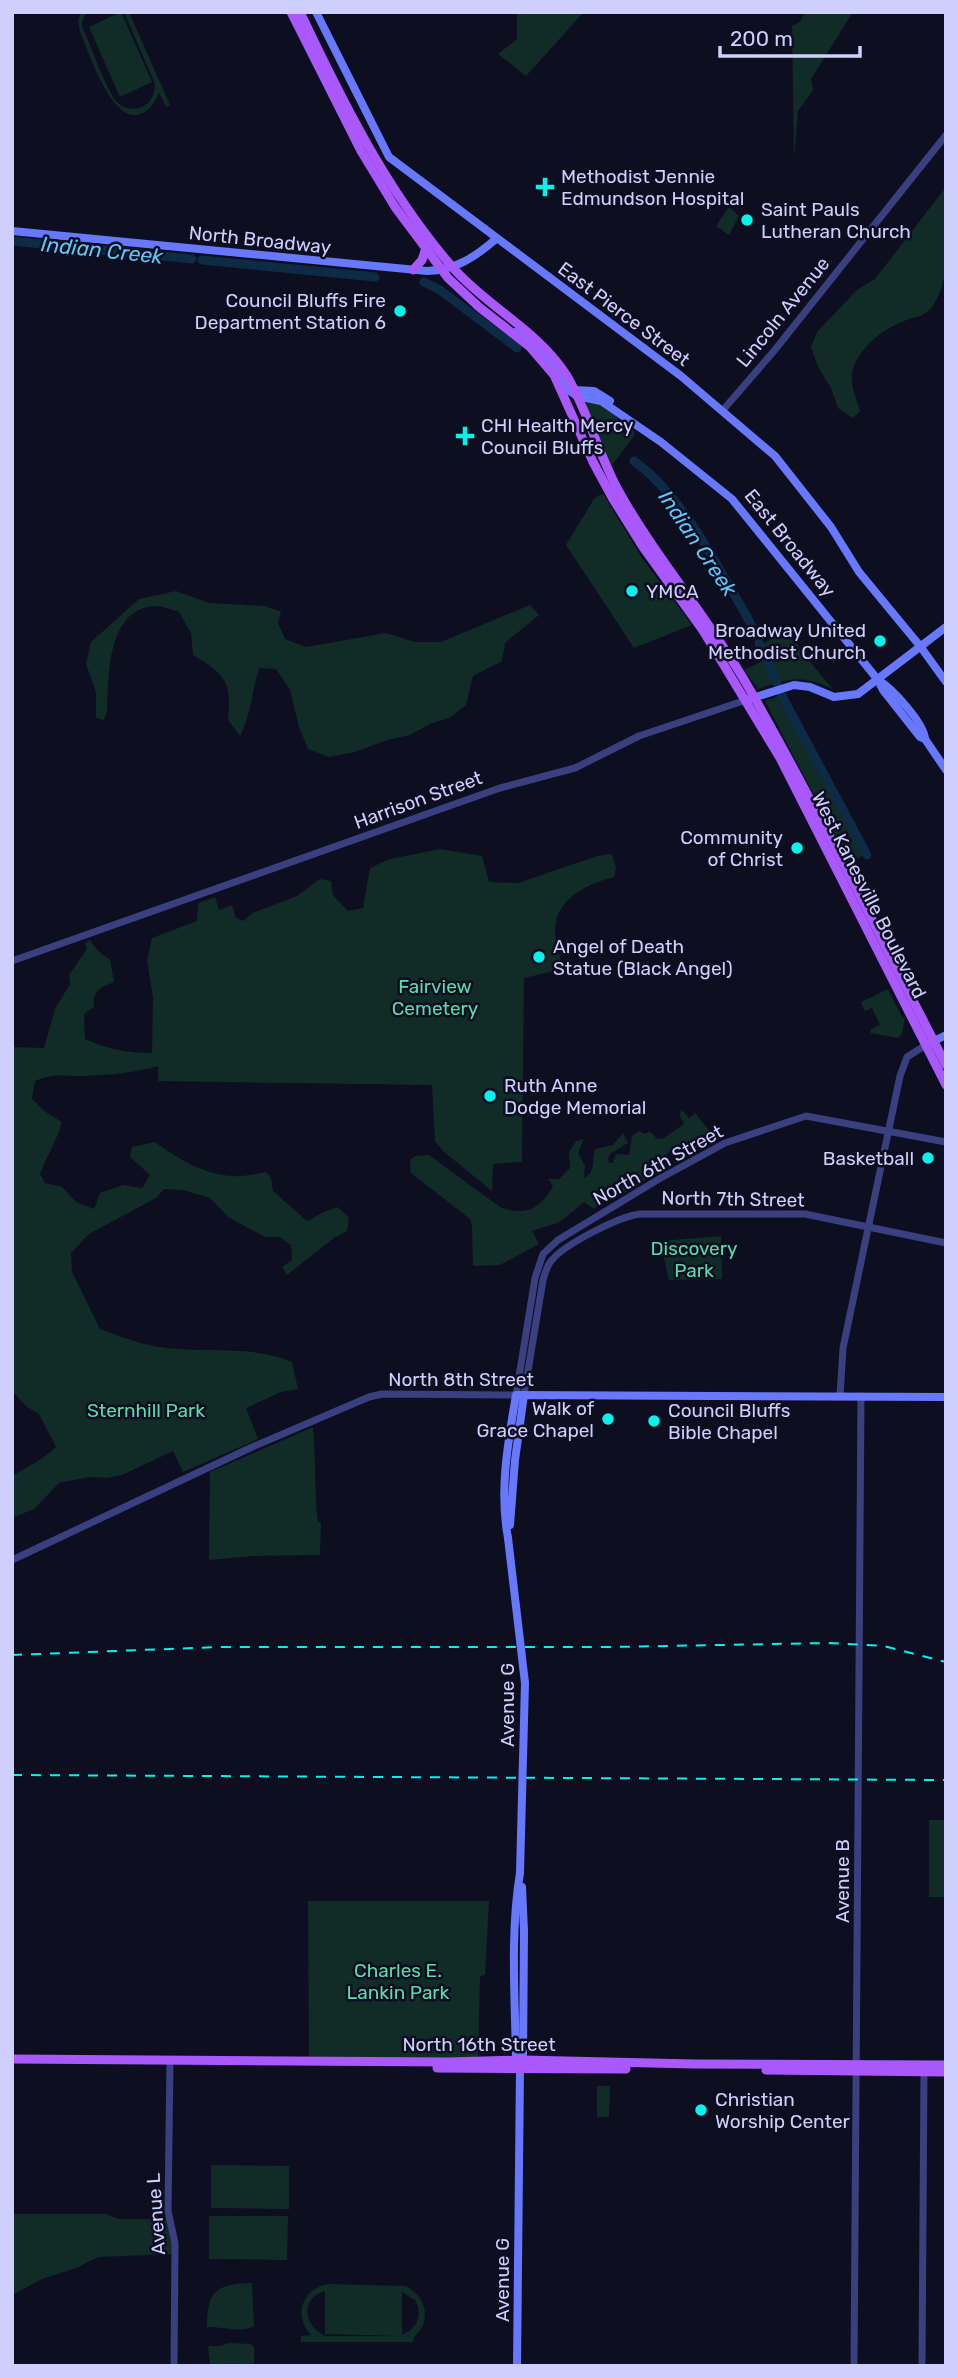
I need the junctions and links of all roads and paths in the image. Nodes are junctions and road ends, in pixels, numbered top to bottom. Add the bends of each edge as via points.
1 (291, 12) edge
2 (300, 12) edge
3 (316, 12) edge
4 (946, 135) edge
5 (12, 231) edge
6 (496, 239) junction
7 (426, 248) junction
8 (453, 267) junction
9 (413, 270) junction
10 (441, 270) junction
11 (501, 325) junction
12 (575, 393) junction
13 (723, 411) junction
14 (946, 627) edge
15 (920, 646) junction
16 (878, 680) junction
17 (946, 682) edge
18 (750, 698) junction
19 (946, 770) edge
20 (12, 961) edge
21 (946, 1035) edge
22 (930, 1043) junction
23 (946, 1065) edge
24 (946, 1085) edge
25 (889, 1130) junction
26 (946, 1142) edge
27 (869, 1227) junction
28 (946, 1243) edge
29 (539, 1279) junction
30 (520, 1395) junction
31 (840, 1396) junction
32 (861, 1396) junction
33 (946, 1397) edge
34 (12, 1560) edge
35 (12, 2059) edge
36 (520, 2062) junction
37 (170, 2063) junction
38 (12, 2065) edge
39 (946, 2065) edge
40 (856, 2068) junction
41 (924, 2068) junction
42 (946, 2072) edge
43 (174, 2366) edge
44 (517, 2366) edge
45 (854, 2366) edge
46 (922, 2366) edge

1 - 7 main road via 368,165
2 - 8 main road via 381,171
3 - 6 main road, East Pierce Street via 389,157
4 - 13 street, Lincoln Avenue
5 - 9 main road, North Broadway
6 - 8 main road, North Broadway
6 - 13 main road, East Pierce Street
7 - 9 main road
7 - 10 main road
8 - 10 main road, North Broadway
8 - 12 main road via 546,348
9 - 10 main road, North Broadway
10 - 11 main road
11 - 12 main road via 531,341
11 - 18 main road via 543,361 560,386 613,499
12 - 16 main road, East Broadway via 602,395 732,499
12 - 18 main road via 618,489 709,623
13 - 15 main road, East Pierce Street via 775,456 831,527 859,572
14 - 15 main road
15 - 16 main road
15 - 17 main road, East Pierce Street
16 - 18 main road, Harrison Street via 855,695 834,697 802,685
16 - 19 main road, East Broadway via 889,686 910,713
18 - 20 street, Harrison Street via 639,736 575,768 500,788
18 - 22 main road, West Kanesville Boulevard
21 - 22 main road
22 - 23 main road, West Kanesville Boulevard
22 - 24 main road, West Kanesville Boulevard
22 - 25 street via 904,1062
25 - 26 street, North 6th Street
25 - 27 street
25 - 29 street, North 6th Street via 806,1116 725,1143 553,1244 540,1259
27 - 28 street, North 7th Street
27 - 29 street, North 7th Street via 805,1214 630,1215 558,1254
27 - 31 street via 842,1355
29 - 30 street, Avenue G
30 - 31 main road, North 8th Street
30 - 34 street, North 8th Street via 369,1396
30 - 36 main road, Avenue G, bridge via 504,1492 525,1683 515,1956
31 - 32 main road, North 8th Street
32 - 33 main road, North 8th Street
32 - 40 street, Avenue B
35 - 37 main road, North 16th Street
36 - 37 main road, North 16th Street
36 - 40 main road, North 16th Street
36 - 44 main road, Avenue G
37 - 38 main road, North 16th Street
37 - 43 street, Avenue L via 168,2211 175,2243
39 - 41 main road, North 16th Street
40 - 41 main road, North 16th Street
40 - 45 street, Avenue B
41 - 42 main road, North 16th Street
41 - 46 street

